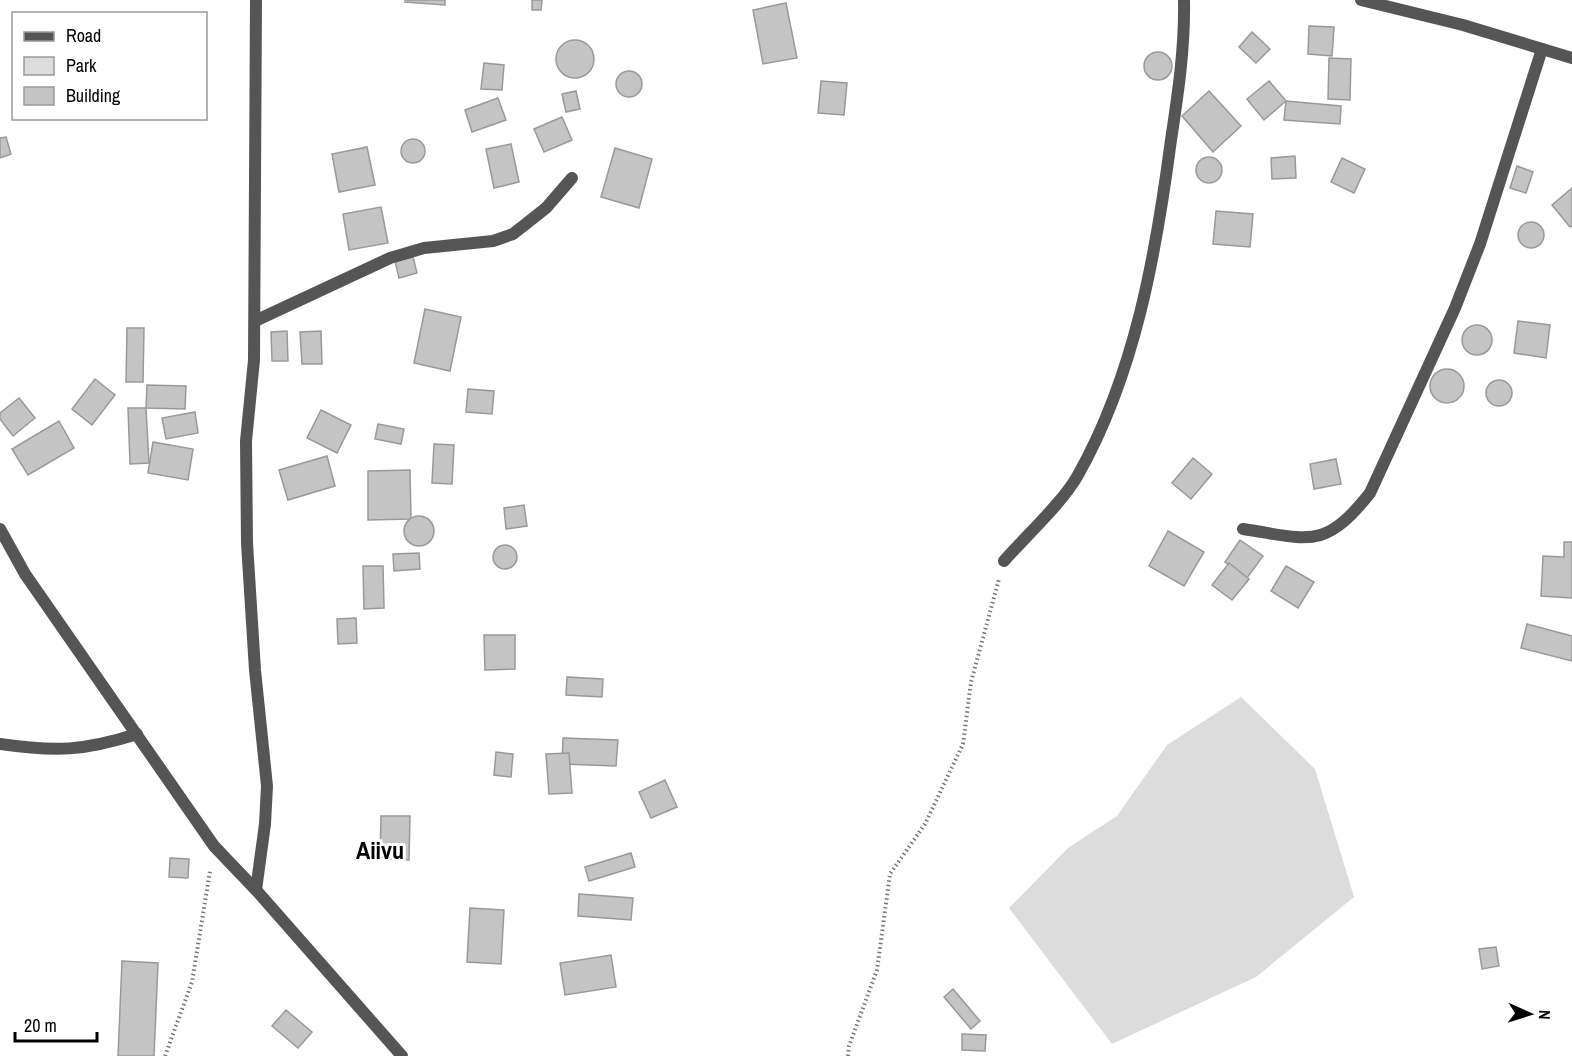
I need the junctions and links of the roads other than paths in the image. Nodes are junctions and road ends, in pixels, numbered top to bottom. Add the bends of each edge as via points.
1 (256, 0) edge
2 (1184, 0) edge
3 (1361, 0) edge
4 (1542, 49) junction
5 (1572, 58) edge
6 (572, 178) dead end
7 (255, 321) junction
8 (0, 529) edge
9 (1243, 529) dead end
10 (1004, 561) road end
11 (137, 734) junction
12 (0, 744) edge
13 (256, 890) junction
14 (402, 1056) edge

1 - 7 street
2 - 10 street via 1179,81 1159,227 1116,393 1077,477
3 - 4 street
4 - 5 street
4 - 9 street via 1480,244 1370,493 1349,520 1328,534 1286,537
6 - 7 street via 546,208 513,234 493,241 424,248 390,258
7 - 13 street via 246,441 247,543 267,786 266,824
8 - 11 street via 25,574
11 - 12 street via 98,747 69,751
11 - 13 street via 214,846
13 - 14 street

